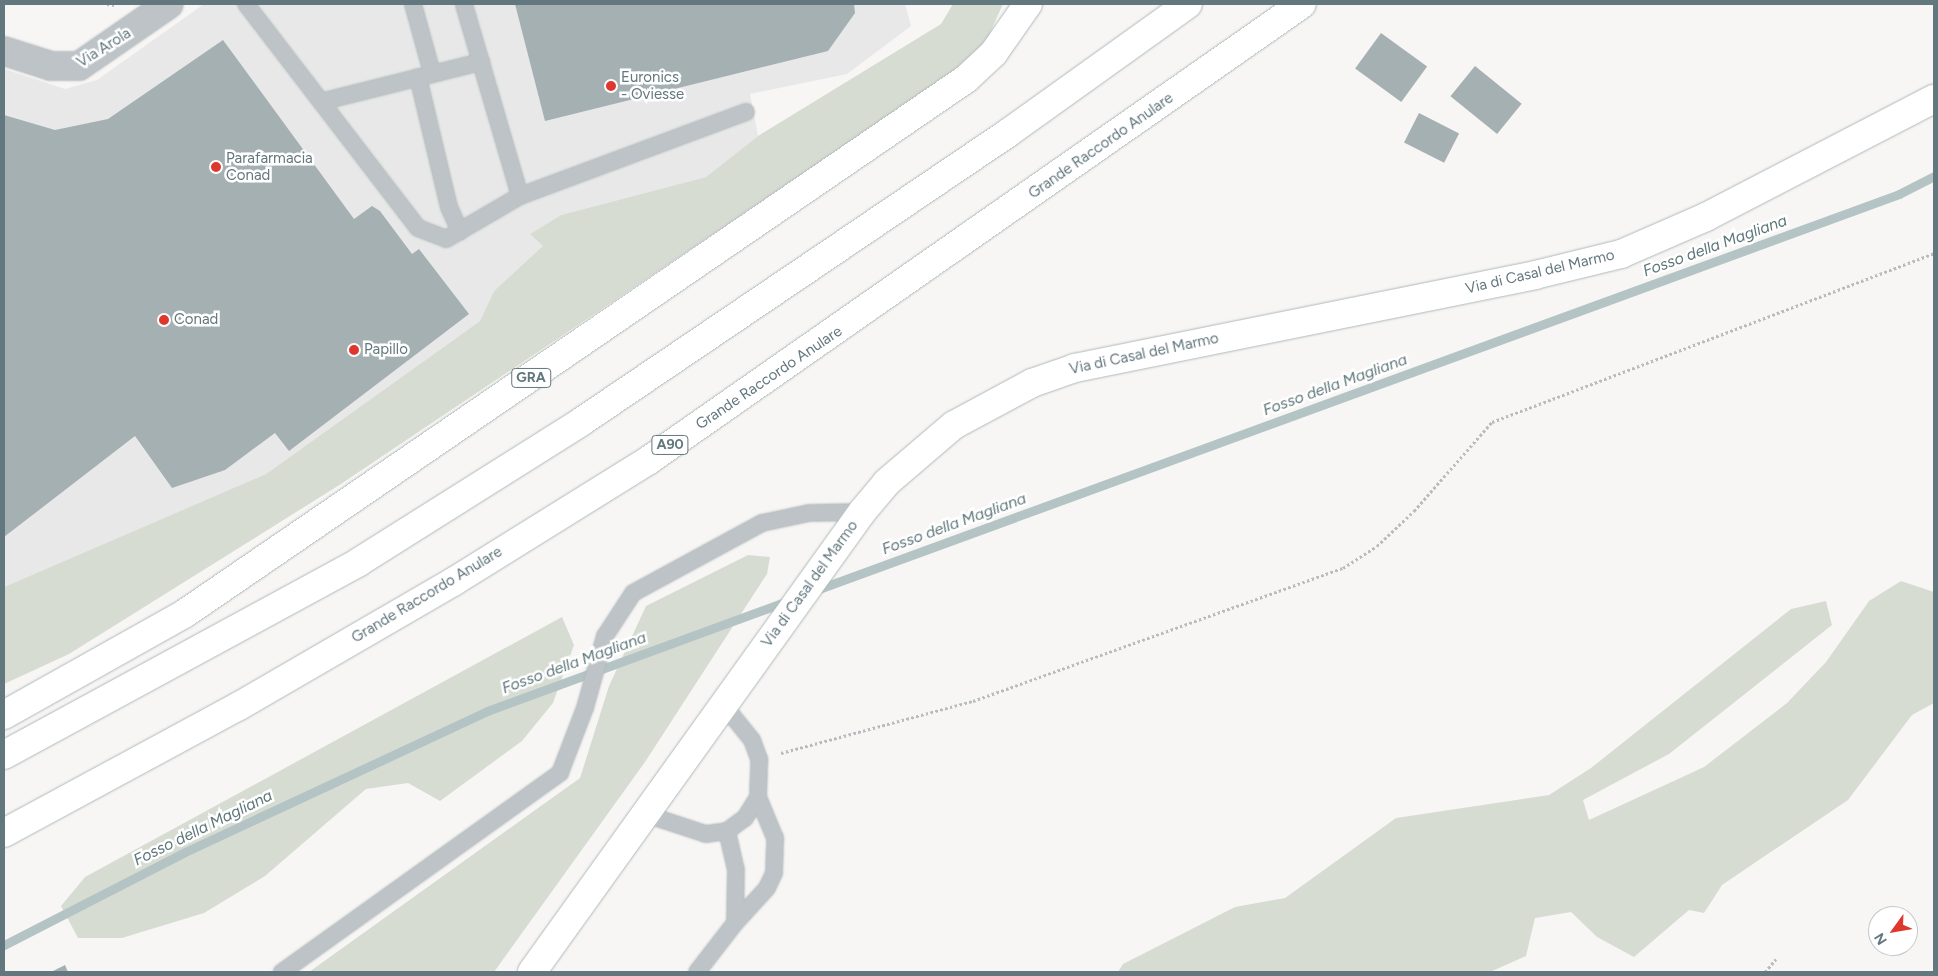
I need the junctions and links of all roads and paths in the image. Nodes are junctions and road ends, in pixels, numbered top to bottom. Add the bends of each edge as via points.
1 (168, 4) edge
2 (246, 4) edge
3 (413, 4) edge
4 (464, 4) edge
5 (1028, 4) edge
6 (1188, 4) edge
7 (1302, 4) edge
8 (4, 51) edge
9 (481, 62) junction
10 (425, 75) junction
11 (1934, 98) edge
12 (324, 101) junction
13 (746, 112) dead end
14 (520, 196) junction
15 (460, 232) junction
16 (1934, 253) edge
17 (855, 520) junction
18 (730, 694) junction
19 (4, 715) edge
20 (4, 755) edge
21 (759, 759) junction
22 (758, 797) junction
23 (645, 814) junction
24 (727, 830) junction
25 (4, 832) edge
26 (735, 923) junction
27 (1776, 959) dead end
28 (282, 972) edge
29 (532, 972) edge
30 (697, 972) edge
31 (1765, 972) edge

1 - 8 street, Via Arola via 79,66 50,66
2 - 12 lane
3 - 10 lane
4 - 9 lane
5 - 19 main road, GRA via 993,54 958,84 184,614
6 - 20 main road via 1008,133 581,422 358,562
7 - 25 main road, Grande Raccordo Anulare / A90 via 649,460 453,582 273,686
9 - 10 lane
9 - 14 lane
10 - 12 lane
10 - 15 lane via 449,207
11 - 17 main road, Via di Casal del Marmo via 1706,217 1621,254 1492,284 1103,361 1032,383 939,436
12 - 15 lane via 418,228 446,239
13 - 14 lane
14 - 15 lane
16 - 21 path via 1492,422 1414,511 1377,546 1343,568 973,701
17 - 18 main road, Via di Casal del Marmo
17 - 28 lane via 809,513 762,523 633,593 605,636 585,708 560,773
18 - 21 lane
18 - 23 main road, Via di Casal del Marmo
21 - 22 lane
22 - 24 lane via 745,818
22 - 26 lane via 775,838 774,873 767,888
23 - 24 lane via 706,834
23 - 29 main road, Via di Casal del Marmo
24 - 26 lane via 736,870
26 - 30 lane
27 - 31 path

